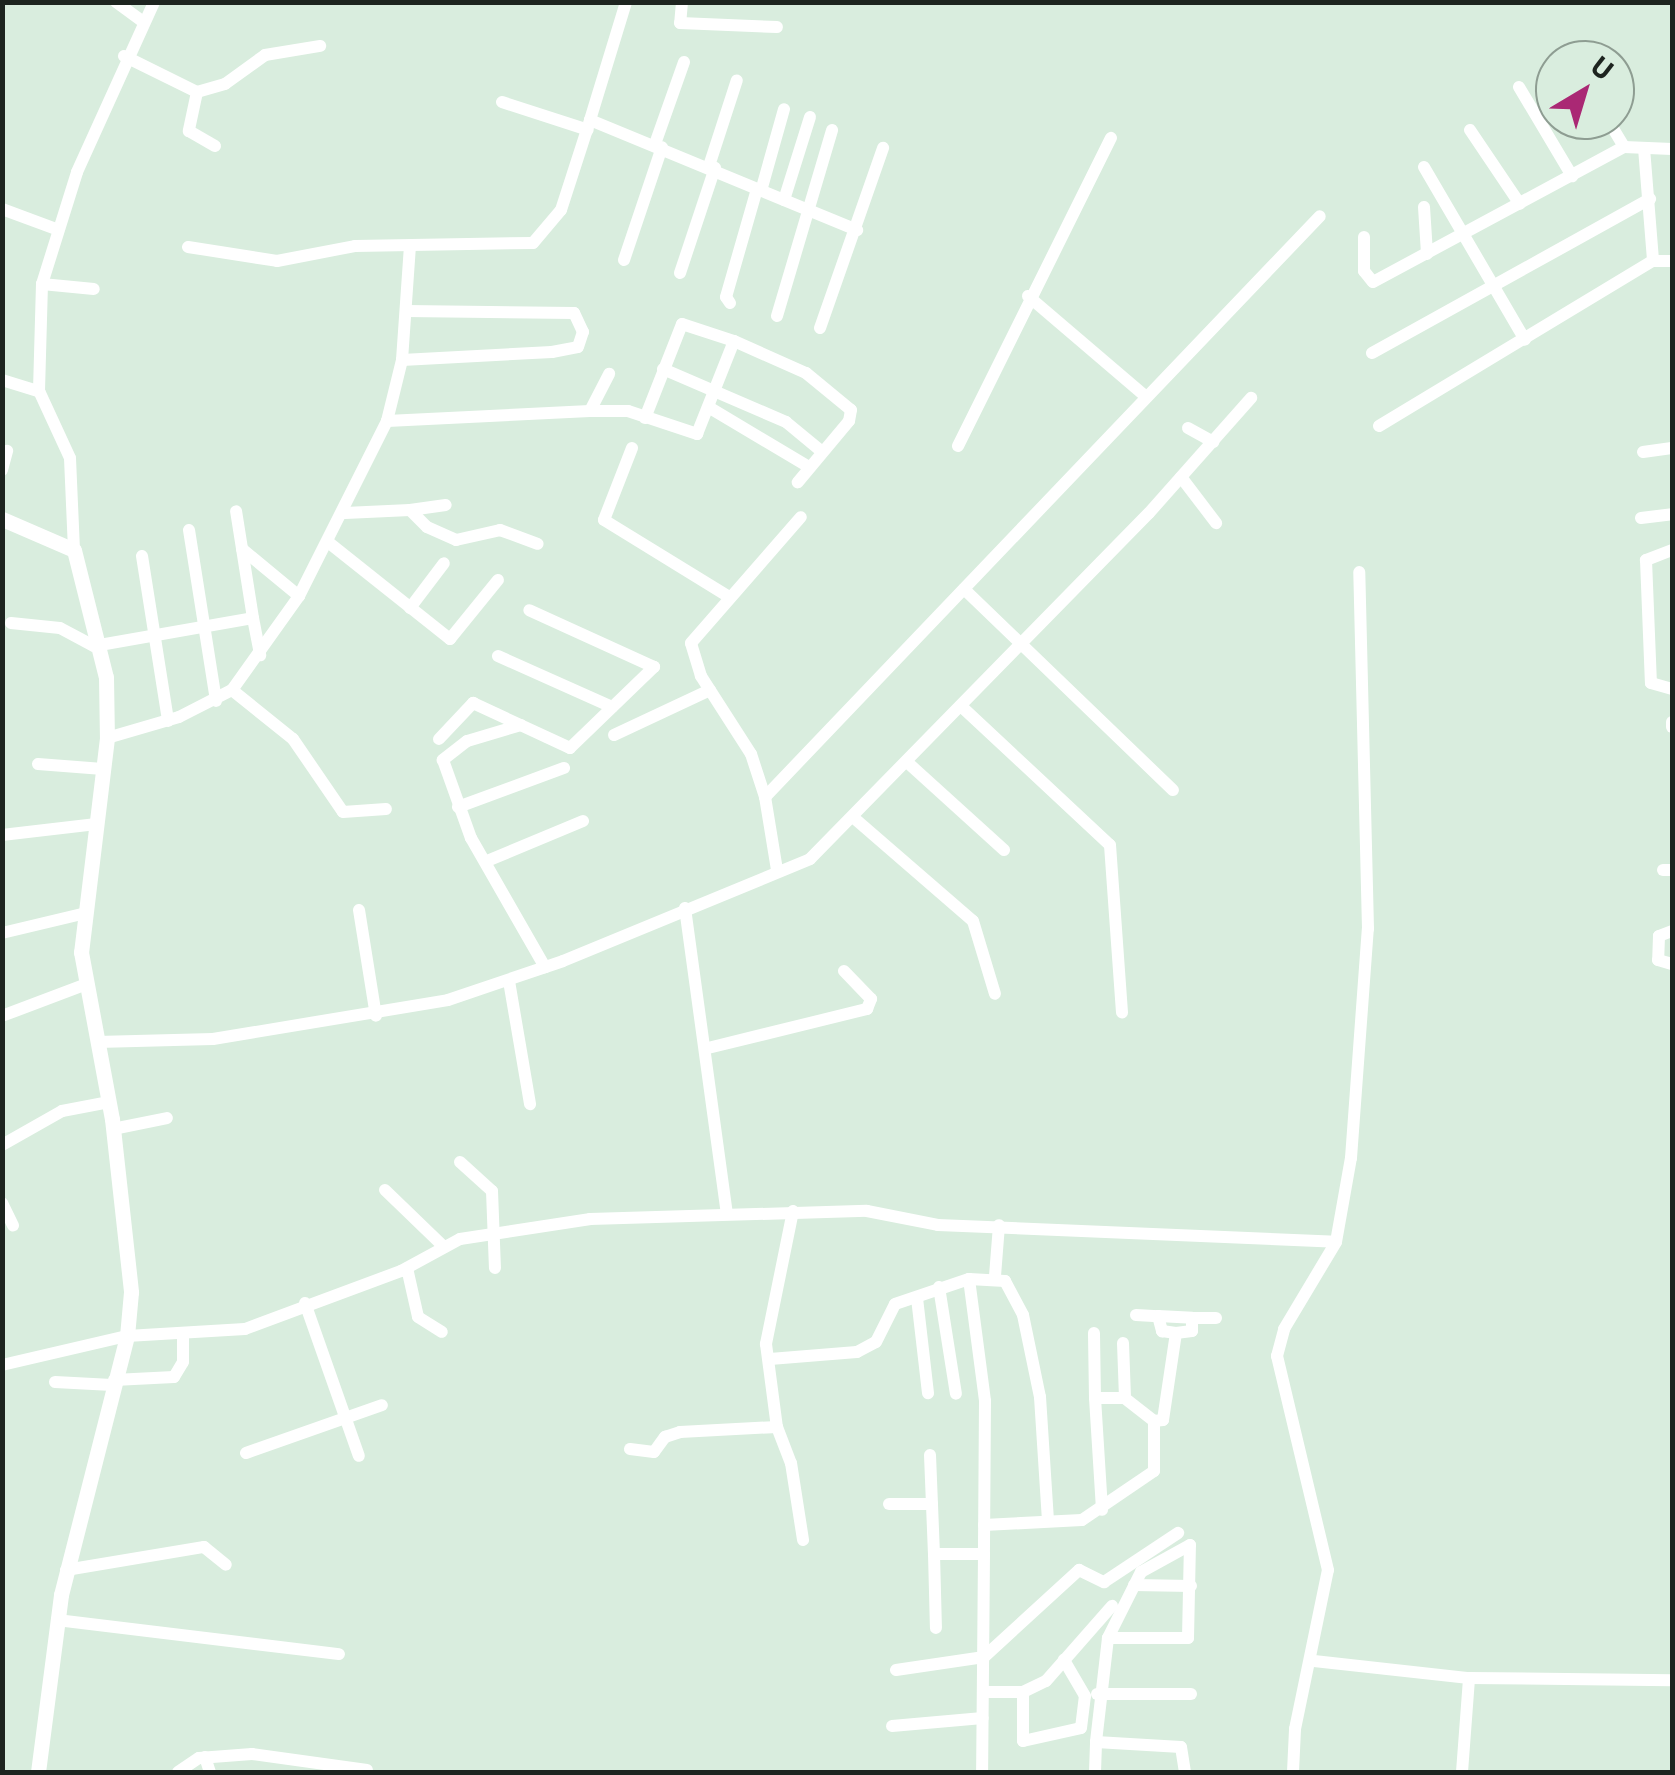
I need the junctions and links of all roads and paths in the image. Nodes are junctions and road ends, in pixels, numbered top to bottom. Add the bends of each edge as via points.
1 (116, 2) edge
2 (154, 2) edge
3 (626, 2) edge
4 (682, 2) edge
5 (142, 21) junction
6 (777, 27) dead end
7 (320, 46) dead end
8 (124, 56) junction
9 (684, 62) dead end
10 (737, 80) dead end
11 (1519, 88) dead end
12 (197, 92) junction
13 (502, 102) dead end
14 (784, 110) dead end
15 (810, 118) dead end
16 (589, 125) junction
17 (832, 130) dead end
18 (1470, 130) dead end
19 (1111, 138) dead end
20 (1620, 140) edge
21 (658, 145) junction
22 (215, 146) dead end
23 (1624, 147) junction
24 (883, 148) dead end
25 (1644, 148) junction
26 (1672, 149) edge
27 (712, 167) junction
28 (1424, 167) dead end
29 (1572, 176) junction
30 (759, 190) junction
31 (1650, 199) junction
32 (784, 200) junction
33 (1520, 204) junction
34 (1424, 206) dead end
35 (2, 210) edge
36 (810, 210) junction
37 (1320, 216) dead end
38 (56, 229) junction
39 (857, 230) junction
40 (1464, 235) junction
41 (1364, 238) dead end
42 (188, 247) dead end
43 (410, 247) junction
44 (1428, 254) junction
45 (624, 260) dead end
46 (1653, 261) junction
47 (1672, 261) edge
48 (680, 272) dead end
49 (42, 284) junction
50 (1495, 288) junction
51 (94, 289) dead end
52 (1028, 296) junction
53 (730, 303) dead end
54 (406, 311) junction
55 (777, 316) dead end
56 (820, 328) dead end
57 (1525, 340) junction
58 (734, 341) junction
59 (1372, 353) dead end
60 (402, 360) junction
61 (663, 369) junction
62 (610, 374) dead end
63 (2, 380) edge
64 (38, 390) junction
65 (715, 393) junction
66 (1145, 396) junction
67 (1251, 398) dead end
68 (710, 408) junction
69 (590, 411) junction
70 (645, 418) junction
71 (387, 421) junction
72 (1378, 426) dead end
73 (1188, 428) dead end
74 (1212, 442) junction
75 (958, 446) dead end
76 (632, 448) dead end
77 (1672, 448) edge
78 (7, 451) dead end
79 (821, 451) junction
80 (1643, 452) dead end
81 (809, 468) junction
82 (2, 470) edge
83 (1181, 476) junction
84 (798, 482) dead end
85 (446, 505) dead end
86 (410, 510) junction
87 (236, 511) dead end
88 (345, 513) junction
89 (1672, 514) edge
90 (801, 518) dead end
91 (1640, 518) dead end
92 (2, 519) edge
93 (1216, 523) dead end
94 (190, 530) dead end
95 (328, 542) junction
96 (538, 544) dead end
97 (242, 549) junction
98 (74, 550) junction
99 (1672, 550) edge
100 (142, 556) dead end
101 (444, 564) dead end
102 (1358, 572) dead end
103 (498, 580) dead end
104 (964, 589) junction
105 (726, 595) junction
106 (299, 596) junction
107 (410, 608) junction
108 (529, 610) dead end
109 (252, 618) junction
110 (11, 623) dead end
111 (204, 625) junction
112 (154, 633) junction
113 (100, 645) junction
114 (1020, 646) junction
115 (260, 656) junction
116 (498, 656) dead end
117 (1672, 689) edge
118 (232, 690) junction
119 (710, 690) junction
120 (216, 701) junction
121 (962, 706) junction
122 (612, 707) junction
123 (168, 720) junction
124 (522, 725) junction
125 (614, 735) dead end
126 (108, 738) junction
127 (439, 739) dead end
128 (907, 762) junction
129 (38, 764) dead end
130 (564, 768) dead end
131 (103, 769) junction
132 (1173, 790) dead end
133 (765, 797) junction
134 (458, 808) junction
135 (386, 809) dead end
136 (854, 818) junction
137 (582, 822) dead end
138 (96, 824) junction
139 (2, 835) edge
140 (1004, 850) dead end
141 (487, 860) junction
142 (777, 870) junction
143 (685, 908) junction
144 (360, 910) dead end
145 (82, 914) junction
146 (1672, 931) edge
147 (2, 934) edge
148 (1672, 964) edge
149 (545, 968) junction
150 (844, 971) dead end
151 (509, 980) junction
152 (84, 985) junction
153 (995, 994) dead end
154 (1122, 1013) dead end
155 (2, 1016) edge
156 (376, 1016) junction
157 (97, 1042) junction
158 (708, 1048) junction
159 (109, 1102) junction
160 (530, 1104) dead end
161 (168, 1118) dead end
162 (113, 1129) junction
163 (2, 1145) edge
164 (460, 1162) dead end
165 (386, 1190) dead end
166 (2, 1204) edge
167 (793, 1211) junction
168 (727, 1213) junction
169 (998, 1225) junction
170 (13, 1226) dead end
171 (494, 1230) junction
172 (1336, 1242) junction
173 (442, 1246) junction
174 (407, 1268) junction
175 (494, 1268) dead end
176 (994, 1276) junction
177 (969, 1279) junction
178 (939, 1287) junction
179 (917, 1298) junction
180 (305, 1303) junction
181 (1136, 1314) dead end
182 (1158, 1316) junction
183 (1192, 1318) junction
184 (1216, 1318) dead end
185 (442, 1332) dead end
186 (1176, 1333) junction
187 (1094, 1334) dead end
188 (183, 1335) junction
189 (126, 1336) junction
190 (1123, 1343) dead end
191 (770, 1360) junction
192 (2, 1365) edge
193 (55, 1382) dead end
194 (113, 1383) junction
195 (928, 1393) dead end
196 (956, 1394) dead end
197 (1095, 1398) junction
198 (1125, 1398) junction
199 (382, 1405) dead end
200 (346, 1419) junction
201 (1154, 1420) junction
202 (776, 1427) junction
203 (630, 1448) dead end
204 (246, 1452) dead end
205 (930, 1455) dead end
206 (359, 1456) dead end
207 (889, 1504) dead end
208 (932, 1504) junction
209 (1102, 1510) junction
210 (1048, 1522) junction
211 (984, 1525) junction
212 (1178, 1533) dead end
213 (802, 1540) dead end
214 (934, 1554) junction
215 (984, 1554) junction
216 (226, 1565) dead end
217 (66, 1570) junction
218 (1134, 1585) junction
219 (1191, 1586) junction
220 (1112, 1606) dead end
221 (57, 1620) junction
222 (936, 1628) dead end
223 (1108, 1638) junction
224 (339, 1654) dead end
225 (984, 1658) junction
226 (1064, 1660) junction
227 (1314, 1661) junction
228 (896, 1670) dead end
229 (1078, 1676) junction
230 (1469, 1678) junction
231 (1672, 1680) edge
232 (1046, 1681) junction
233 (983, 1692) junction
234 (1022, 1692) junction
235 (1097, 1694) junction
236 (1191, 1694) dead end
237 (983, 1718) junction
238 (892, 1726) dead end
239 (1096, 1742) junction
240 (205, 1758) junction
241 (367, 1770) dead end
242 (38, 1772) edge
243 (178, 1772) edge
244 (210, 1772) edge
245 (982, 1772) edge
246 (1095, 1772) edge
247 (1185, 1772) edge
248 (1293, 1772) edge
249 (1462, 1772) edge

1 - 5 street
2 - 5 street
3 - 16 street
4 - 6 street via 680,23
5 - 8 street
7 - 12 street via 265,55 225,84
8 - 12 street
8 - 38 street
9 - 21 street
10 - 27 street
11 - 29 street
12 - 22 street via 190,130
13 - 16 street
14 - 30 street
15 - 32 street
16 - 21 street
16 - 43 street via 561,210 540,240
17 - 36 street
18 - 33 street
19 - 52 street
20 - 23 street
21 - 27 street
21 - 45 street
23 - 25 street
23 - 29 street
24 - 39 street
25 - 26 street
25 - 31 street
27 - 30 street
27 - 48 street
28 - 40 street
29 - 33 street
30 - 32 street
30 - 53 street via 726,296
31 - 46 street
31 - 50 street
32 - 36 street
33 - 40 street
34 - 44 street
35 - 38 street
36 - 39 street
36 - 55 street
37 - 66 street
38 - 49 street
39 - 56 street
40 - 44 street
40 - 50 street
41 - 44 street via 1364,271 1374,282
42 - 43 street via 277,261 355,246
43 - 54 street
46 - 47 street
46 - 57 street
49 - 51 street
49 - 64 street
50 - 57 street
50 - 59 street
52 - 66 street
52 - 75 street
54 - 60 street
54 - 60 street via 574,313 583,332 578,347 552,352
57 - 72 street
58 - 61 street via 683,324
58 - 65 street
58 - 79 street via 806,372 848,406 849,421
60 - 71 street
61 - 65 street
61 - 70 street
62 - 69 street
63 - 64 street
64 - 98 street via 70,458
65 - 68 street
65 - 79 street via 786,422
66 - 104 street
67 - 74 street
68 - 70 street via 695,435
68 - 81 street
69 - 70 street
69 - 71 street
71 - 88 street
73 - 74 street
74 - 83 street
76 - 105 street via 604,520
77 - 80 street
78 - 82 street
79 - 81 street
81 - 84 street
83 - 93 street
83 - 114 street
85 - 86 street
86 - 88 street
86 - 96 street via 456,540 500,530
87 - 97 street
88 - 95 street
89 - 91 street
90 - 105 street
92 - 98 street via 52,535
94 - 111 street
95 - 106 street
95 - 107 street
97 - 106 street
97 - 109 street
98 - 113 street
99 - 117 street via 1646,560 1651,683
100 - 112 street
101 - 107 street
102 - 172 street via 1368,929 1352,1158
103 - 107 street via 454,638
104 - 114 street
104 - 133 street
105 - 119 street via 690,643
106 - 115 street
108 - 122 street via 654,667
109 - 111 street
109 - 115 street
110 - 113 street via 60,628
111 - 112 street
111 - 120 street
112 - 113 street
112 - 123 street
113 - 126 street
114 - 121 street
114 - 132 street
115 - 118 street
116 - 122 street
118 - 120 street
118 - 135 street via 294,739 344,812
119 - 125 street
119 - 133 street via 751,754
120 - 123 street
121 - 128 street
121 - 154 street via 1110,845
122 - 124 street via 570,748
123 - 126 street
124 - 127 street via 474,703
124 - 134 street via 467,742 443,760
126 - 131 street
128 - 136 street
128 - 140 street
129 - 131 street
130 - 134 street
131 - 138 street
133 - 142 street
134 - 141 street
136 - 142 street via 819,854
136 - 153 street via 974,921
137 - 141 street
138 - 139 street
138 - 145 street
141 - 149 street
142 - 143 street
143 - 149 street
143 - 158 street
144 - 156 street
145 - 147 street
145 - 152 street
146 - 148 street via 1659,936 1658,960
149 - 151 street
150 - 158 street via 869,996 867,1009
151 - 156 street
151 - 160 street
152 - 155 street
152 - 157 street
156 - 157 street via 214,1039
157 - 159 street
158 - 168 street
159 - 162 street
159 - 163 street via 62,1111
161 - 162 street
162 - 189 street via 130,1292
164 - 171 street via 492,1191
165 - 173 street
166 - 170 street
167 - 168 street
167 - 169 street
167 - 191 street via 767,1324
168 - 171 street
169 - 172 street
169 - 176 street
171 - 173 street
171 - 175 street
172 - 227 street via 1284,1329 1277,1356 1328,1570
173 - 174 street
174 - 180 street
174 - 185 street via 418,1317
176 - 177 street
176 - 210 street via 1015,1293 1024,1315 1040,1397
177 - 178 street
177 - 211 street via 985,1401
178 - 179 street
178 - 196 street
179 - 191 street via 895,1304 876,1342 857,1352
179 - 195 street
180 - 188 street via 245,1330
180 - 200 street
181 - 182 street
182 - 183 street
182 - 186 street via 1162,1331
183 - 184 street
183 - 186 street via 1192,1331
186 - 201 street via 1163,1420
187 - 197 street
188 - 189 street
188 - 194 street via 183,1362 174,1377
189 - 192 street
189 - 194 street
190 - 198 street
191 - 202 street
193 - 194 street
194 - 217 street
197 - 198 street
197 - 209 street
198 - 201 street
199 - 200 street
200 - 204 street
200 - 206 street
201 - 209 street via 1154,1472
202 - 203 street via 680,1432 665,1436 654,1452
202 - 213 street via 791,1463
205 - 208 street
207 - 208 street
208 - 214 street
209 - 210 street via 1082,1520
210 - 211 street
211 - 215 street
212 - 225 street via 1104,1582 1078,1570
214 - 215 street
214 - 222 street
215 - 225 street
216 - 217 street via 204,1546
217 - 221 street
218 - 219 street
218 - 219 street via 1141,1572 1186,1544 1192,1549
218 - 223 street
219 - 223 street via 1188,1638
220 - 226 street
221 - 224 street
221 - 242 street
223 - 235 street
225 - 228 street
225 - 233 street
226 - 229 street
226 - 232 street
227 - 230 street
227 - 248 street via 1301,1696
229 - 232 street
229 - 234 street via 1085,1696 1081,1728 1023,1741
230 - 231 street
230 - 249 street
232 - 234 street
233 - 234 street
233 - 237 street
235 - 236 street
235 - 239 street
237 - 238 street
237 - 245 street
239 - 246 street
239 - 247 street via 1181,1748
240 - 241 street via 252,1754
240 - 243 street
240 - 244 street

